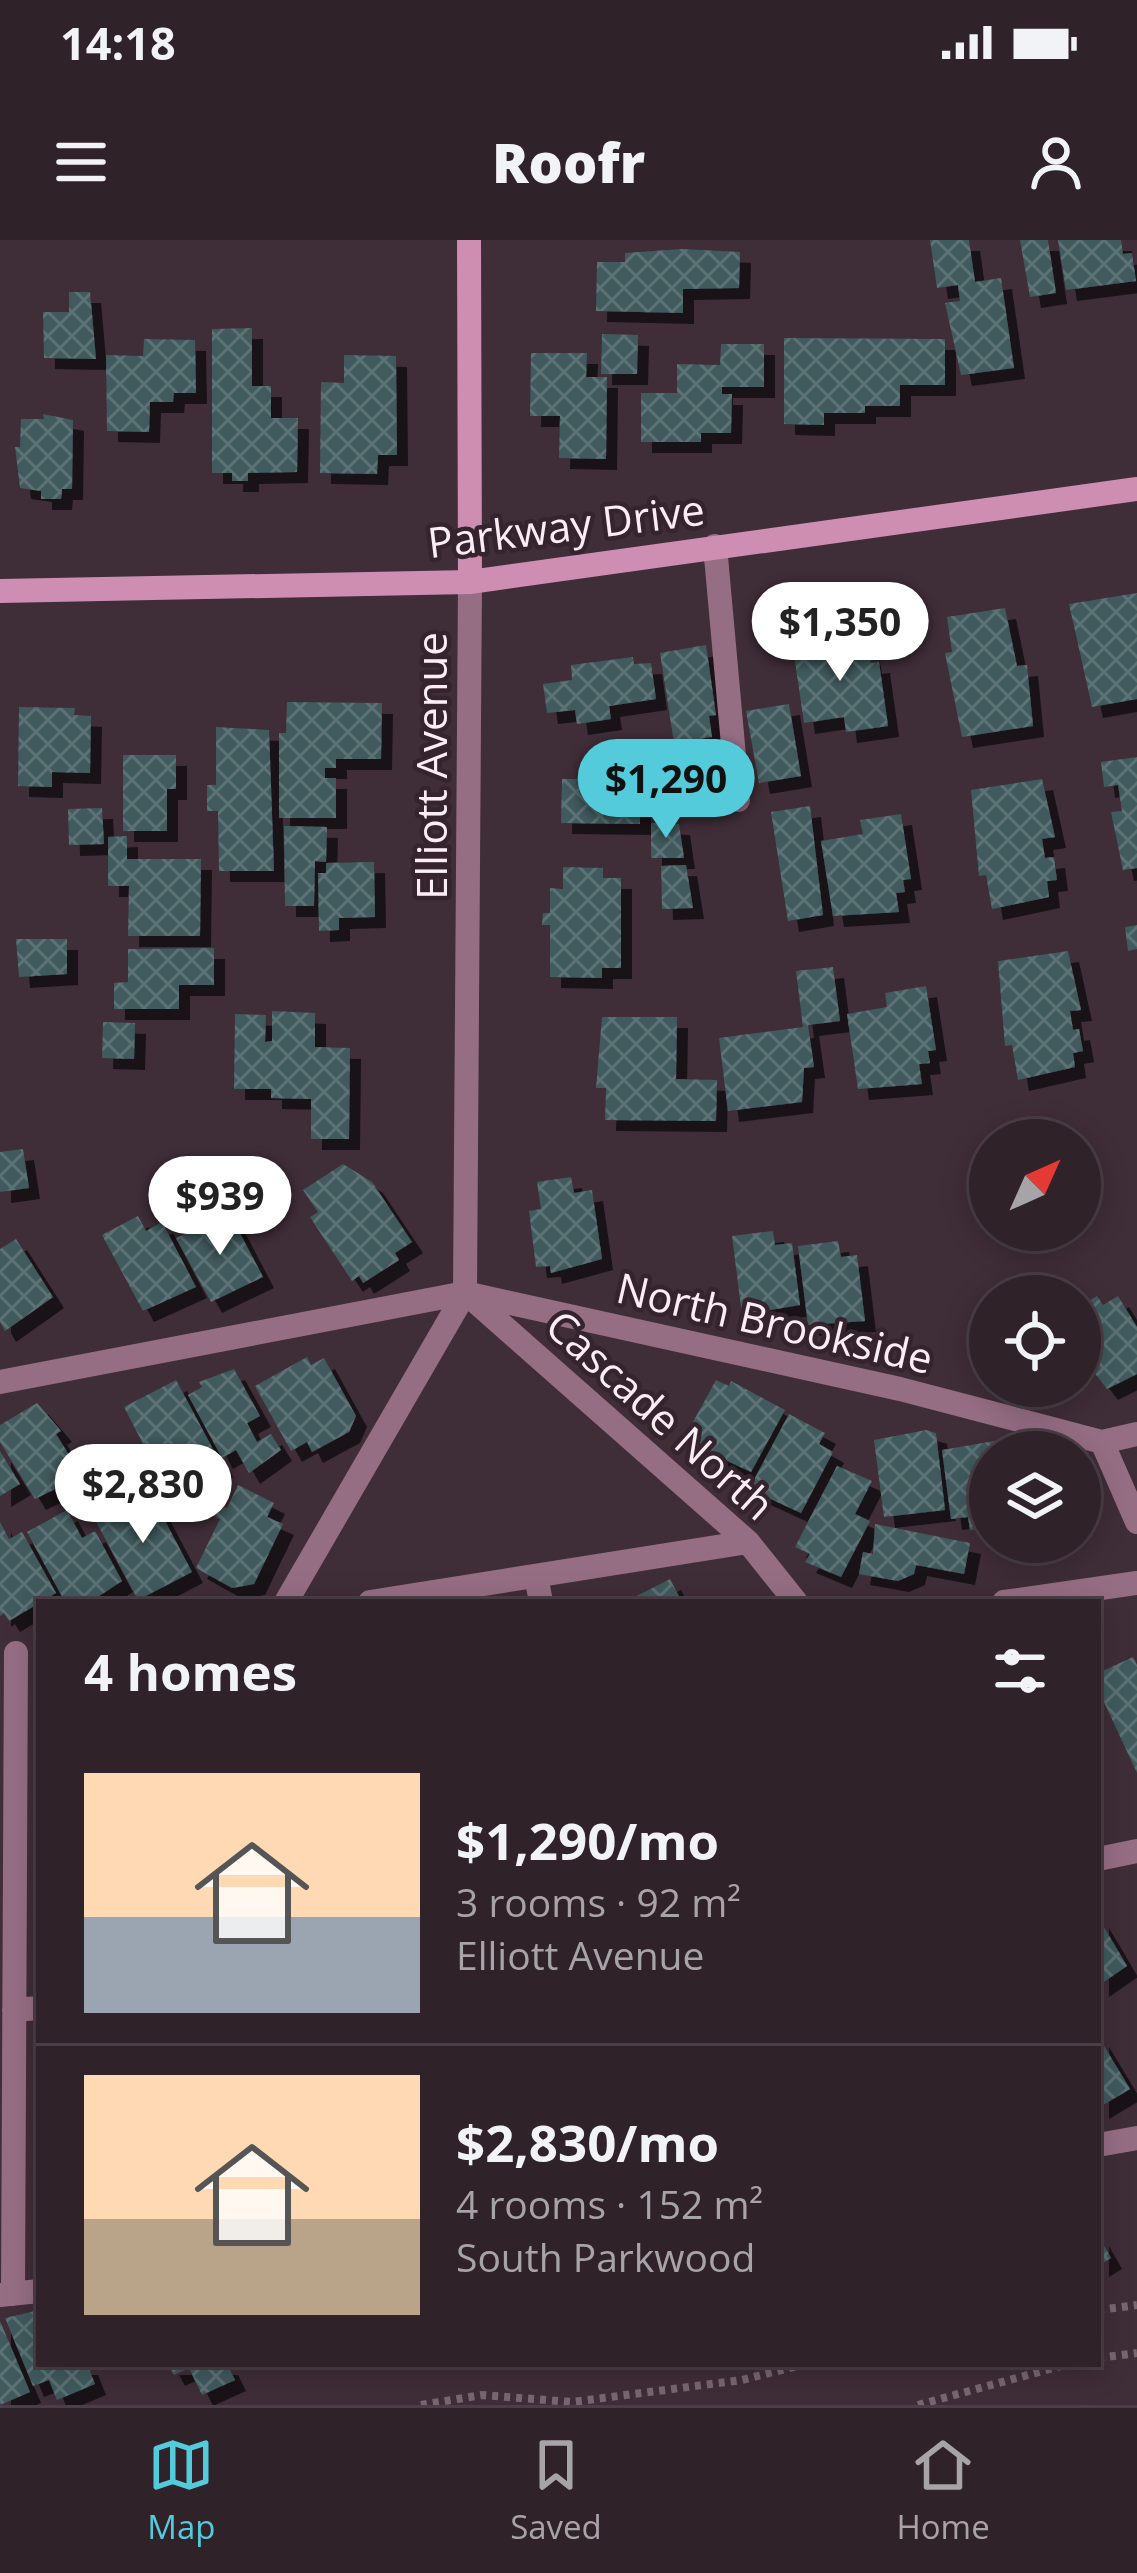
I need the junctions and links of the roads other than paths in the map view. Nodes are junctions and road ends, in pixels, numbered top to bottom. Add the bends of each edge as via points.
1 (469, 240) edge
2 (1137, 489) edge
3 (715, 546) junction
4 (470, 582) junction
5 (0, 591) edge
6 (737, 800) dead end
7 (465, 1292) junction
8 (0, 1382) edge
9 (1137, 1434) edge
10 (1102, 1442) junction
11 (1137, 1522) edge
12 (748, 1541) junction
13 (536, 1576) junction
14 (1137, 1582) edge
15 (288, 1599) edge
16 (389, 1599) edge
17 (540, 1599) edge
18 (794, 1599) edge
19 (1024, 1599) edge
20 (18, 1653) edge
21 (1137, 1851) edge
22 (1101, 1857) edge
23 (27, 2009) edge
24 (1137, 2138) edge
25 (1101, 2144) edge
26 (36, 2291) edge
27 (6, 2294) edge

1 - 4 street, Elliott Avenue
2 - 3 street, Parkway Drive
3 - 4 street, Parkway Drive
3 - 6 street
4 - 5 street, Parkway Drive
4 - 7 street, Elliott Avenue
7 - 8 street
7 - 10 street, North Brookside
7 - 12 street, Cascade North
7 - 15 street
9 - 10 street, North Brookside
10 - 11 street
12 - 13 street
12 - 18 street, Cascade North
13 - 16 street
13 - 17 street
14 - 19 street
20 - 23 street
21 - 22 street
23 - 27 street
24 - 25 street
26 - 27 street

